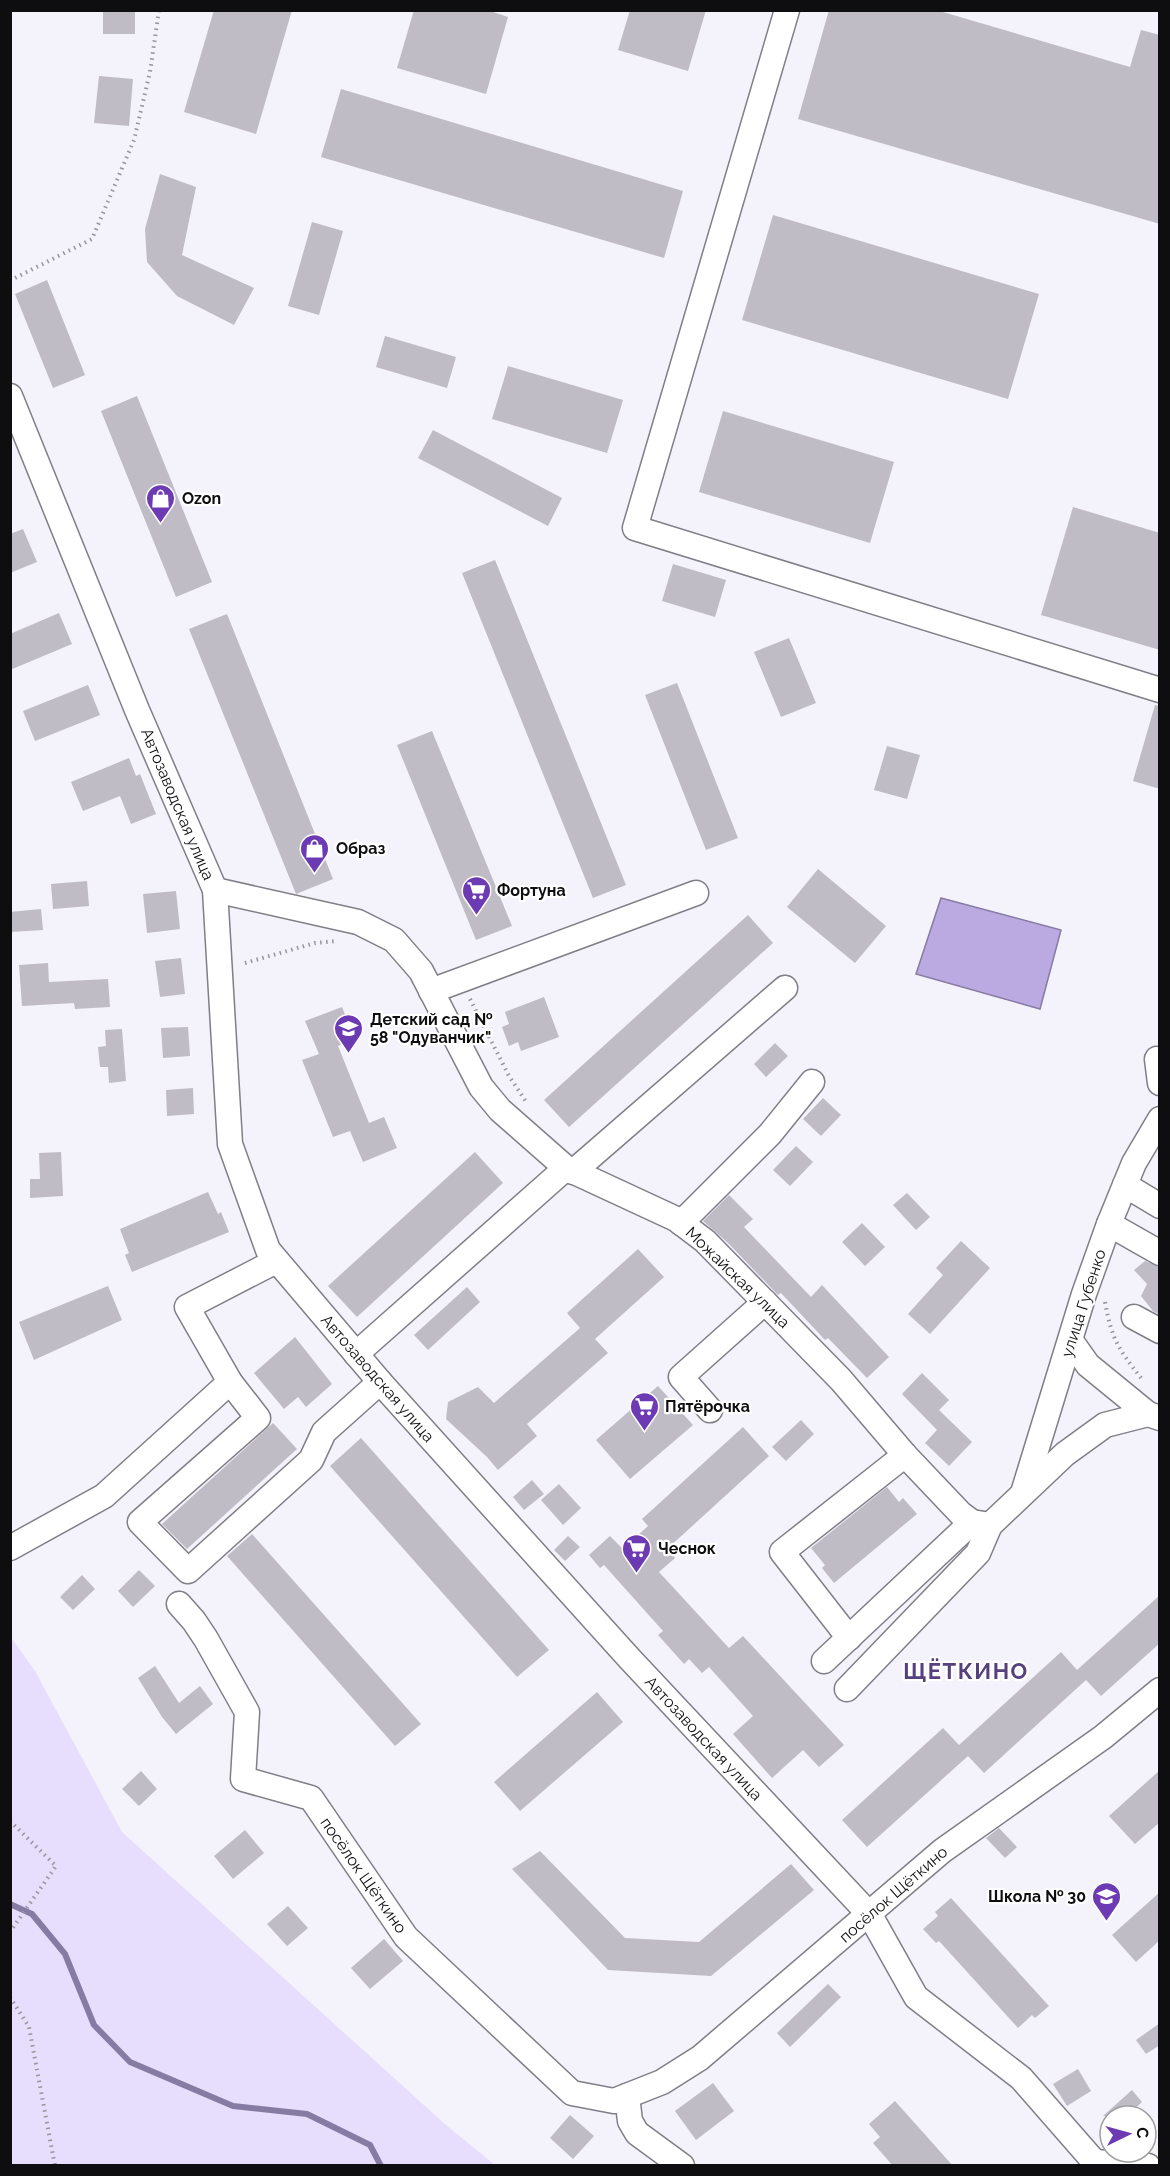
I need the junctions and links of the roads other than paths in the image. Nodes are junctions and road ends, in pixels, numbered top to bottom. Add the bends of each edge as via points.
1 (787, 10) edge
2 (10, 396) edge
3 (1160, 690) edge
4 (215, 890) junction
5 (696, 893) dead end
6 (785, 988) dead end
7 (432, 991) junction
8 (1157, 1059) dead end
9 (812, 1082) dead end
10 (1160, 1083) edge
11 (1160, 1119) edge
12 (1151, 1155) edge
13 (569, 1170) junction
14 (1125, 1185) junction
15 (1160, 1206) edge
16 (681, 1222) junction
17 (1108, 1224) junction
18 (1160, 1253) edge
19 (276, 1261) junction
20 (758, 1303) junction
21 (1134, 1317) road end
22 (1160, 1331) edge
23 (1071, 1341) junction
24 (696, 1348) dead end
25 (356, 1353) junction
26 (230, 1382) junction
27 (380, 1382) junction
28 (710, 1410) dead end
29 (1154, 1416) edge
30 (905, 1455) junction
31 (1023, 1493) junction
32 (981, 1524) junction
33 (10, 1548) edge
34 (179, 1604) dead end
35 (849, 1638) junction
36 (824, 1661) dead end
37 (847, 1689) dead end
38 (1160, 1690) edge
39 (870, 1915) junction
40 (627, 2096) junction
41 (1096, 2164) edge
42 (682, 2166) edge
43 (1148, 2166) edge

1 - 3 street via 636,528
2 - 4 street, Автозаводская улица via 137,710
4 - 7 street, Можайская улица via 358,922 393,940 421,971
4 - 19 street, Автозаводская улица via 230,1144 268,1250
5 - 7 street
6 - 13 street
7 - 13 street, Можайская улица via 481,1087 500,1110
8 - 10 street
9 - 16 street via 770,1134
11 - 12 street, улица Губенко
12 - 14 street, улица Губенко
13 - 16 street, Можайская улица
13 - 25 street
14 - 15 street
14 - 17 street, улица Губенко
16 - 20 street, Можайская улица via 705,1241
17 - 18 street
17 - 23 street, улица Губенко
19 - 25 street, Автозаводская улица
19 - 26 street via 187,1306
20 - 24 street
20 - 28 street via 681,1377
20 - 30 street, Можайская улица via 841,1380
21 - 22 street
23 - 29 street via 1088,1365
23 - 31 street, улица Губенко
25 - 27 street, Автозаводская улица
26 - 27 street via 258,1418 140,1522 188,1571 311,1460 324,1432
26 - 33 street via 104,1496
27 - 39 street, Автозаводская улица via 629,1658
29 - 31 street via 1106,1425 1065,1454
30 - 32 street, Можайская улица via 961,1514
30 - 35 street via 782,1552
31 - 32 street
32 - 35 street
32 - 37 street via 978,1553
34 - 40 street, посёлок Щёткино via 206,1639 247,1712 243,1779 311,1798 406,1937 572,2093 614,2101
35 - 36 street
38 - 39 street, посёлок Щёткино via 1103,1737 942,1851
39 - 40 street, посёлок Щёткино via 700,2058 662,2082
39 - 41 street, Автозаводская улица via 916,1997 1021,2078
40 - 42 street via 630,2121 637,2133
41 - 43 street

